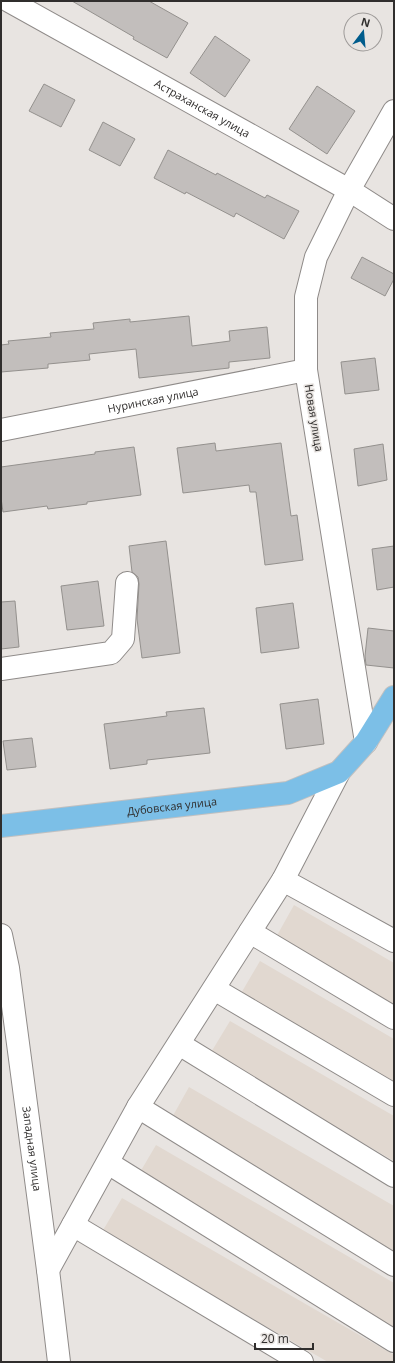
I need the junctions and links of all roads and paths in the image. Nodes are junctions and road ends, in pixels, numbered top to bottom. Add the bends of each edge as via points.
1 (9, 1) edge
2 (394, 111) edge
3 (349, 190) junction
4 (394, 219) edge
5 (306, 370) junction
6 (1, 430) edge
7 (127, 584) dead end
8 (1, 669) edge
9 (394, 696) edge
10 (366, 742) junction
11 (339, 772) junction
12 (1, 826) edge
13 (283, 880) junction
14 (250, 932) junction
15 (1, 936) edge
16 (394, 941) edge
17 (214, 989) junction
18 (394, 1018) edge
19 (178, 1044) junction
20 (394, 1095) edge
21 (138, 1108) junction
22 (108, 1163) junction
23 (394, 1176) edge
24 (73, 1225) junction
25 (394, 1265) edge
26 (48, 1270) junction
27 (394, 1341) edge
28 (59, 1362) edge
29 (302, 1362) edge

1 - 3 street, Астраханская улица
2 - 3 street, Новая улица
3 - 4 street, Астраханская улица
3 - 5 street, Новая улица via 316,257 306,297
5 - 6 street, Нуринская улица
5 - 10 street, Новая улица
7 - 8 street via 124,639 111,653
9 - 10 main road
10 - 11 main road
11 - 12 main road, Дубовская улица via 288,793
11 - 13 street
13 - 14 street
13 - 16 street
14 - 17 street
14 - 18 street
15 - 26 street, Западная улица via 8,968
17 - 19 street
17 - 20 street
19 - 21 street
19 - 23 street
21 - 22 street
21 - 25 street
22 - 24 street
22 - 27 street
24 - 26 street
24 - 29 street
26 - 28 street, Западная улица

